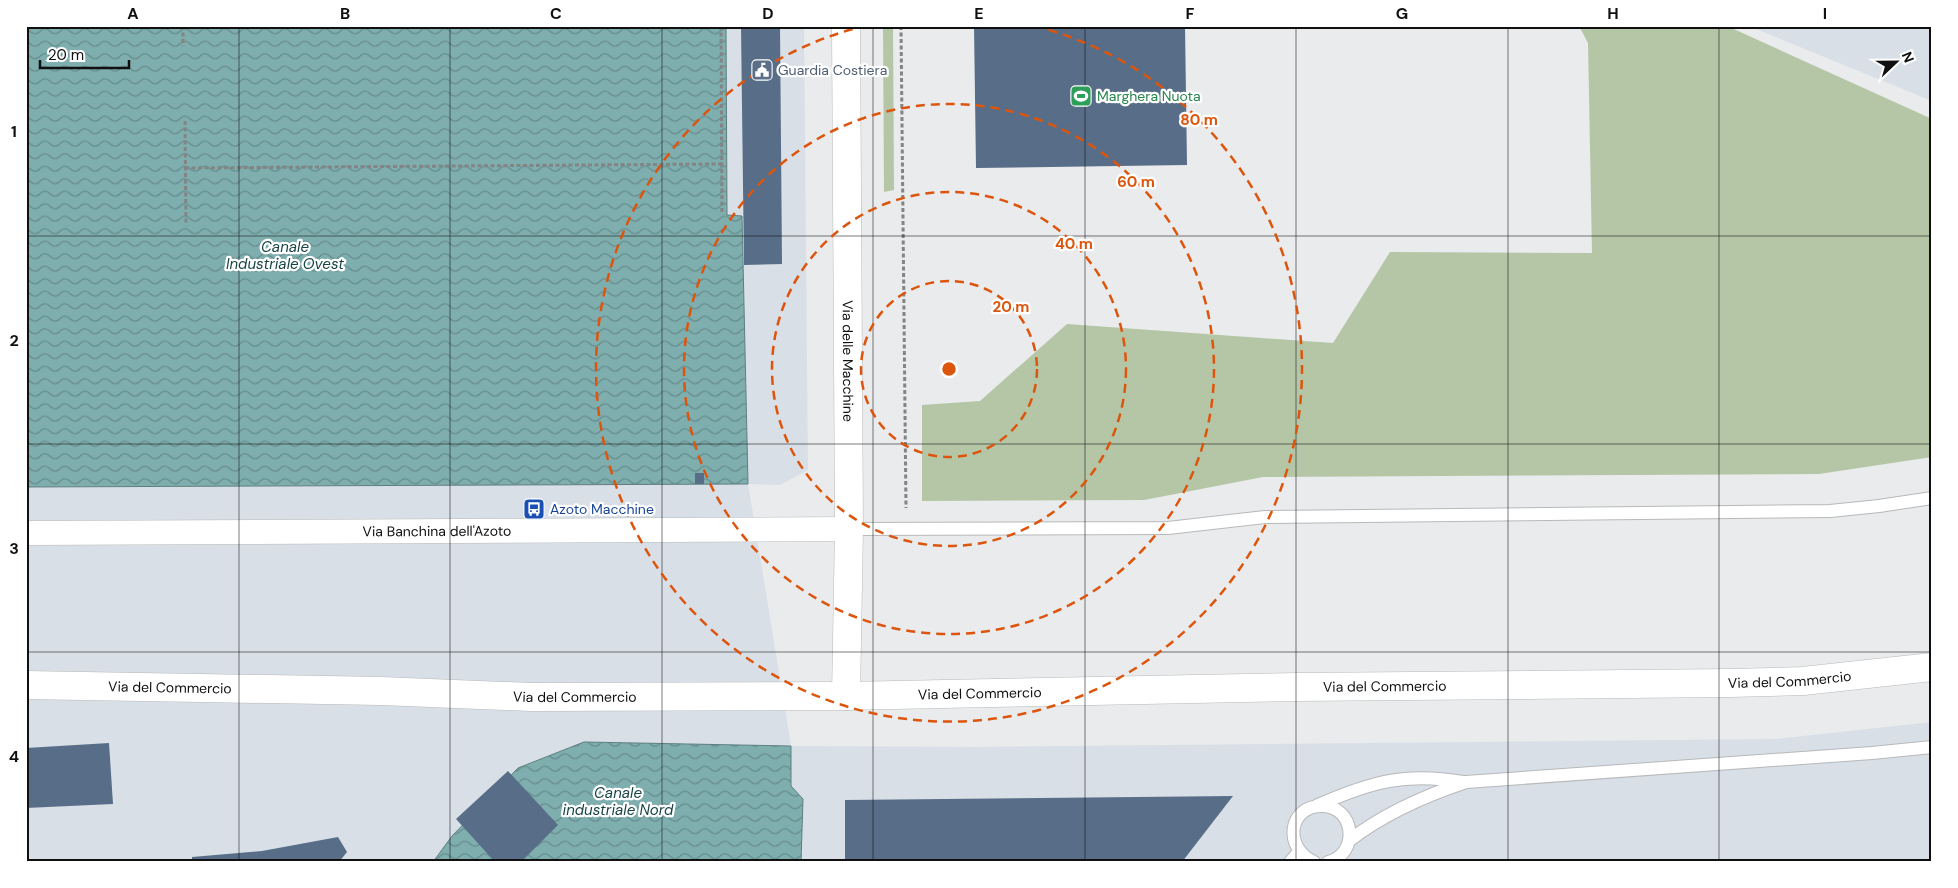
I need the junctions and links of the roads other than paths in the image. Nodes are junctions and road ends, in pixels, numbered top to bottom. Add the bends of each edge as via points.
1 (846, 26) edge
2 (1932, 498) edge
3 (849, 529) junction
4 (26, 533) edge
5 (1932, 667) edge
6 (26, 685) edge
7 (846, 696) junction
8 (1932, 747) edge
9 (1466, 782) junction
10 (1315, 806) junction
11 (1350, 840) junction
12 (1299, 852) junction
13 (1290, 862) edge
14 (1314, 862) edge
15 (1328, 862) edge

1 - 3 street, Via delle Macchine
2 - 3 lane via 1830,511 1265,517 1168,528
3 - 4 street, Via Banchina dell'Azoto
3 - 7 street, Via delle Macchine
5 - 7 street, Via del Commercio via 1803,681 1731,683
6 - 7 street, Via del Commercio via 531,697
8 - 9 lane
9 - 10 lane via 1440,778 1401,779 1362,786
9 - 11 lane via 1394,811
10 - 11 lane via 1334,808 1342,814 1347,821
10 - 12 lane via 1306,810 1294,826 1293,835
11 - 15 lane via 1340,856
12 - 13 lane
12 - 14 lane

